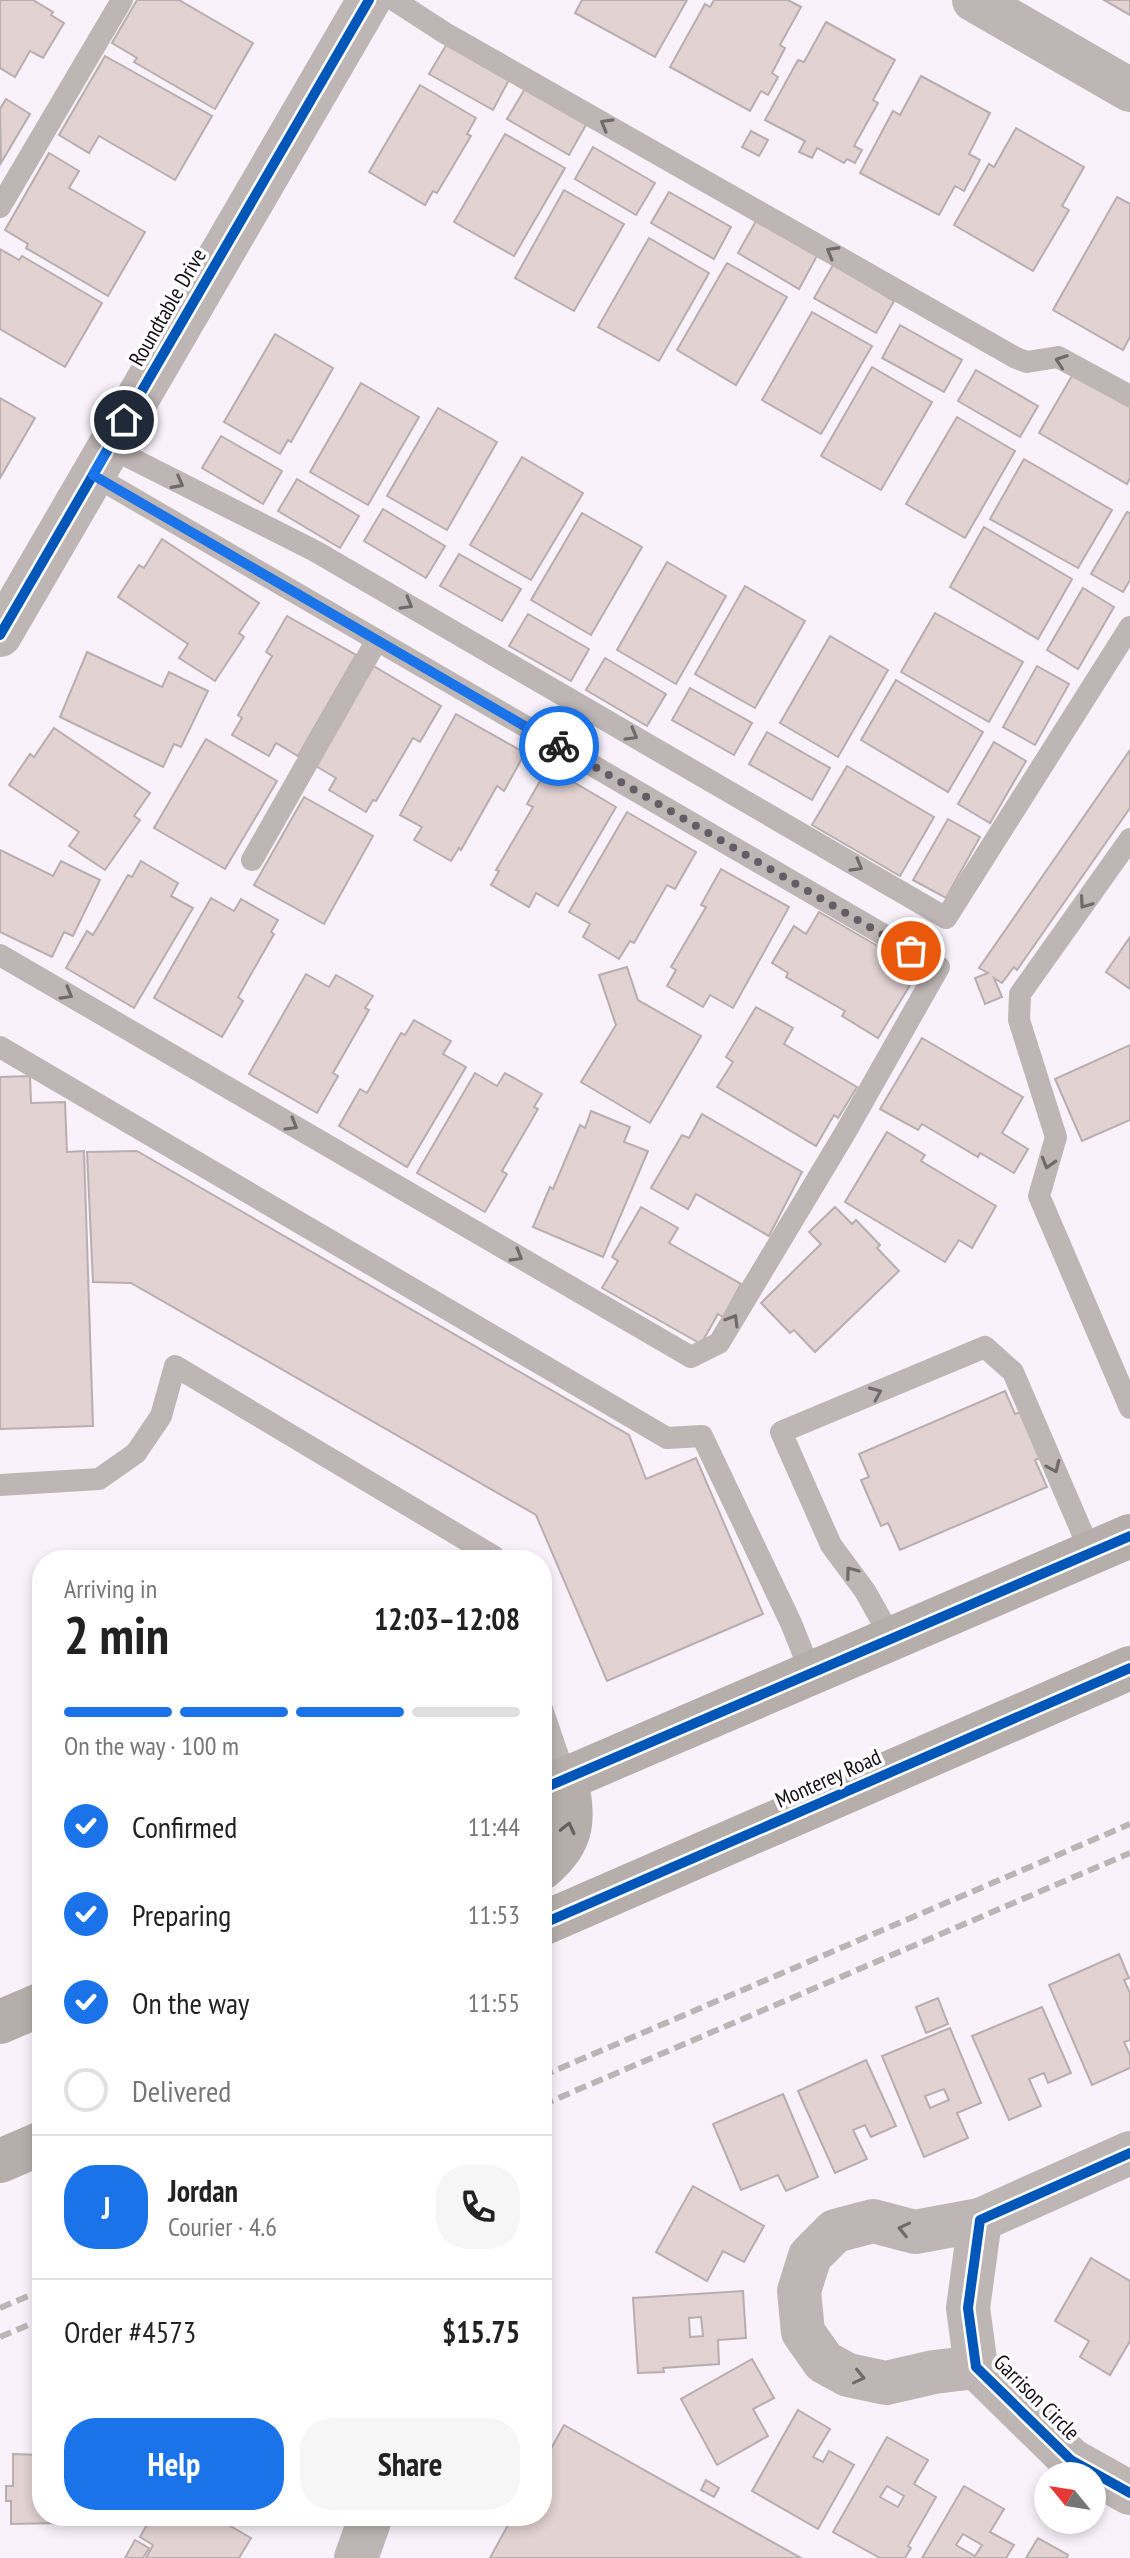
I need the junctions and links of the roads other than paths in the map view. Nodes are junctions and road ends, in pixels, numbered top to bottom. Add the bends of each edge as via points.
1 (122, 0) edge
2 (369, 0) edge
3 (394, 0) edge
4 (974, 0) edge
5 (1130, 90) edge
6 (0, 207) edge
7 (1130, 396) edge
8 (101, 461) junction
9 (1130, 627) edge
10 (0, 635) edge
11 (377, 640) junction
12 (1130, 839) edge
13 (252, 860) dead end
14 (0, 955) edge
15 (0, 1047) edge
16 (1130, 1408) edge
17 (0, 1485) edge
18 (1111, 1545) edge
19 (483, 1550) edge
20 (892, 1639) junction
21 (1130, 1668) edge
22 (811, 1673) junction
23 (554, 1784) edge
24 (552, 1859) edge
25 (552, 1920) edge
26 (32, 2008) edge
27 (0, 2022) edge
28 (32, 2147) edge
29 (1130, 2153) edge
30 (0, 2161) edge
31 (980, 2220) junction
32 (976, 2367) junction
33 (1130, 2493) edge
34 (367, 2526) edge
35 (356, 2558) edge

1 - 6 lane
2 - 8 street, Roundtable Drive
7 -> 3 lane via 1058,357 1027,362 1016,358
4 - 5 street
8 -> 9 lane via 315,551 946,918
8 - 10 street, Roundtable Drive
8 - 11 lane
11 - 13 lane
14 -> 11 lane via 691,1357 719,1343 939,967
12 -> 16 lane via 1020,994 1019,1020 1056,1137 1039,1196
15 - 22 lane via 667,1438 702,1436
17 - 19 lane via 99,1479 136,1453 161,1416 175,1366
18 - 20 main road
20 -> 18 lane via 831,1545 781,1432 985,1347 1013,1372
20 - 22 main road
21 - 25 main road, Monterey Road
22 - 23 main road
24 -> 23 main road via 571,1825 572,1809
26 - 27 main road
28 - 30 main road
29 - 31 street, Garrison Circle
31 - 32 street, Garrison Circle via 968,2308
31 -> 32 street, Garrison Circle via 915,2232 873,2221 835,2231 810,2256 799,2291 803,2332 824,2362 848,2375 886,2383
32 - 33 street, Garrison Circle via 1071,2460
34 - 35 street

